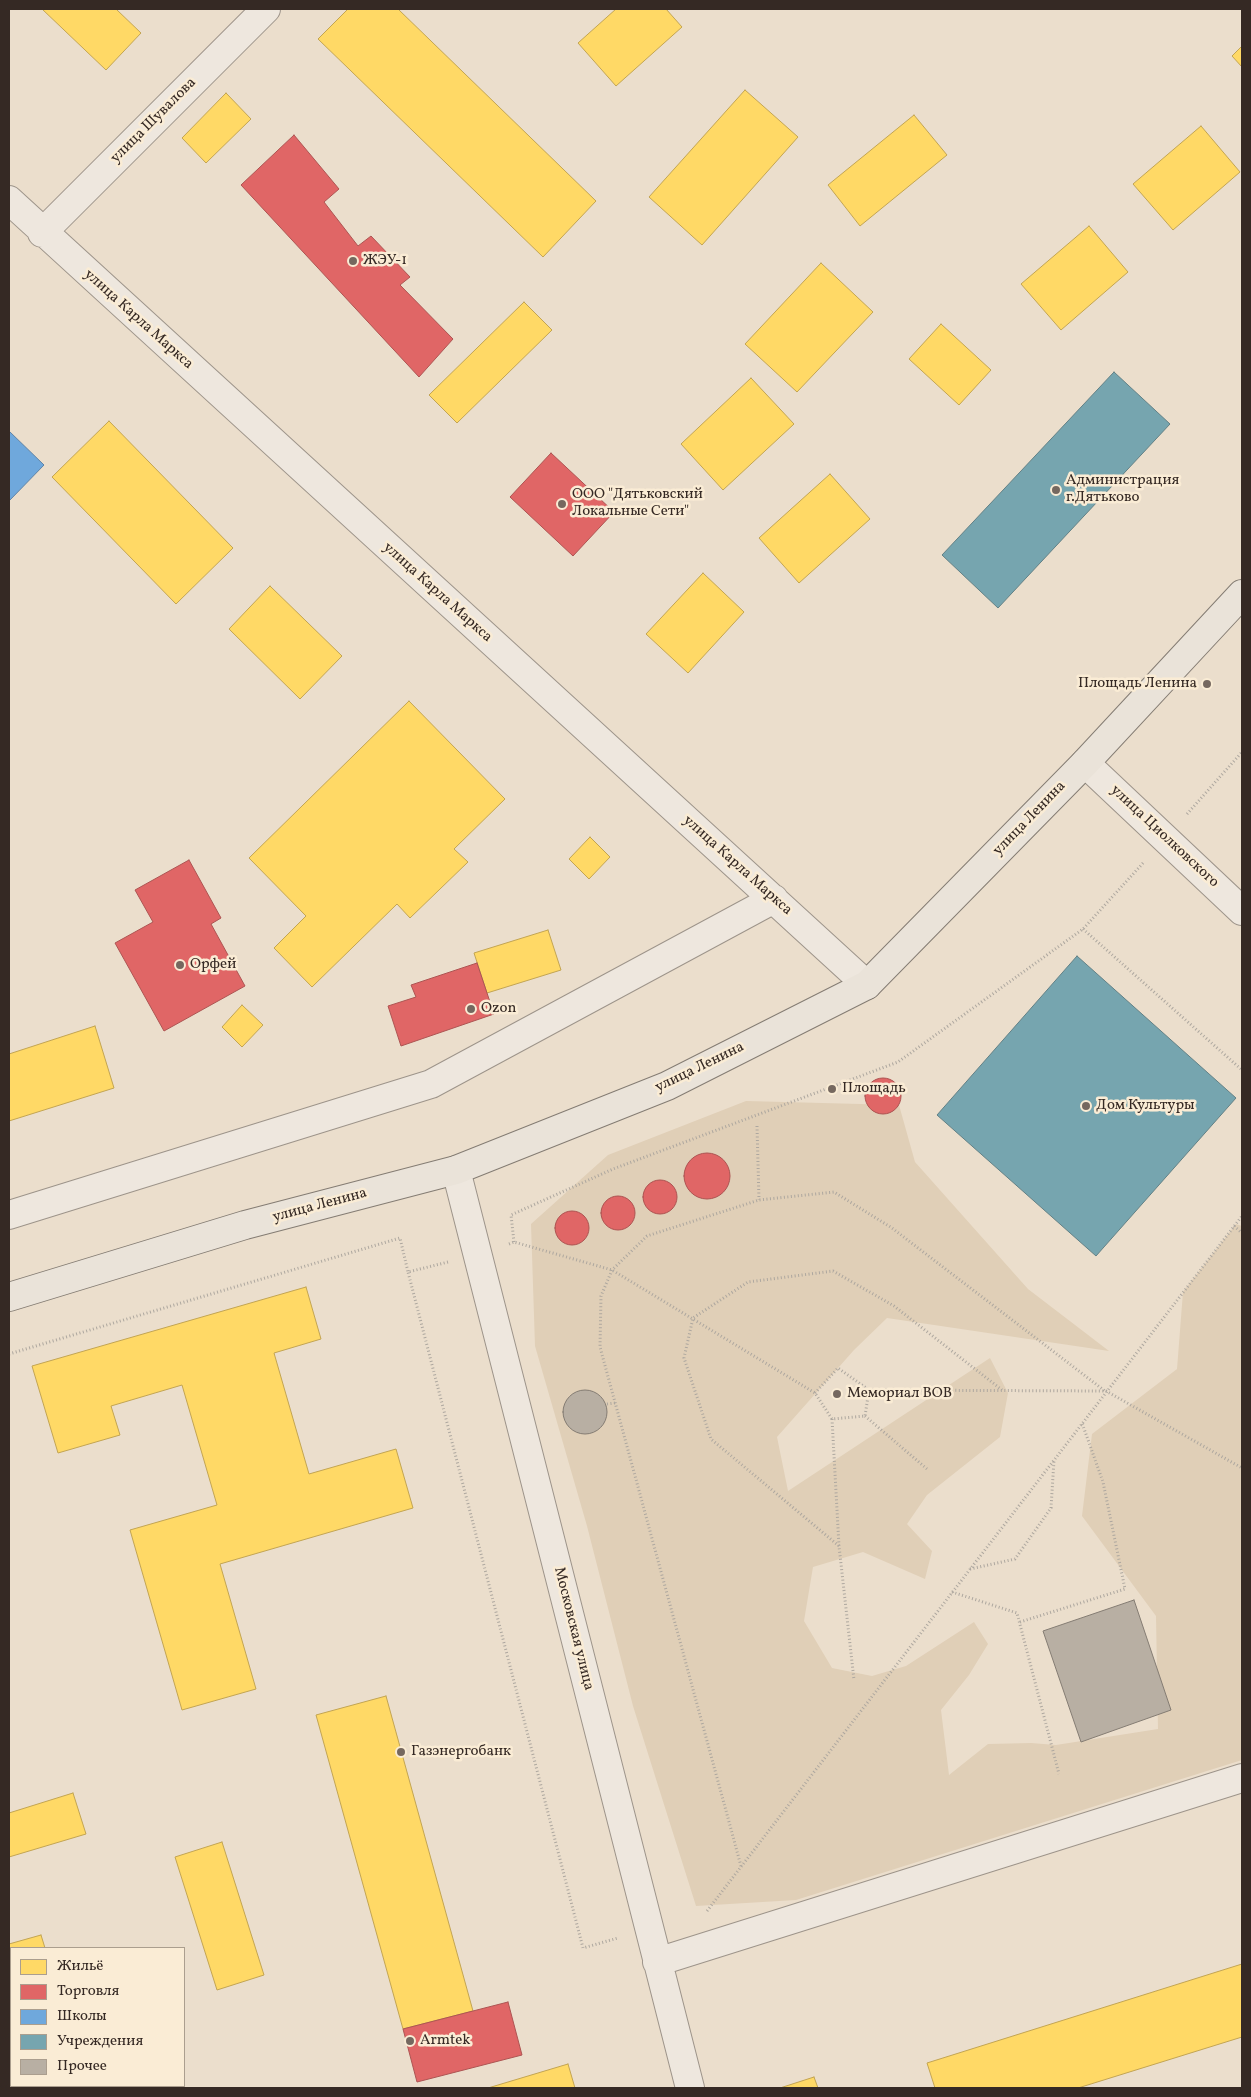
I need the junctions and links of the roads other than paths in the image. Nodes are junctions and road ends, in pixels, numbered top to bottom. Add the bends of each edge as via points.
1 (266, 9) edge
2 (9, 200) edge
3 (42, 233) junction
4 (1242, 594) edge
5 (1085, 763) junction
6 (774, 900) junction
7 (1242, 910) edge
8 (867, 985) junction
9 (456, 1170) junction
10 (9, 1215) edge
11 (9, 1297) edge
12 (1242, 1778) edge
13 (658, 1962) junction
14 (690, 2088) edge

1 - 3 street, улица Шувалова
2 - 3 street, улица Карла Маркса
3 - 6 street, улица Карла Маркса
4 - 5 main road, улица Ленина
5 - 7 street, улица Циолковского
5 - 8 main road, улица Ленина
6 - 8 street, улица Карла Маркса
6 - 10 street via 431,1084
8 - 9 main road, улица Ленина via 667,1086
9 - 11 main road, улица Ленина via 245,1225
9 - 13 street, Московская улица
12 - 13 street
13 - 14 street, Московская улица

